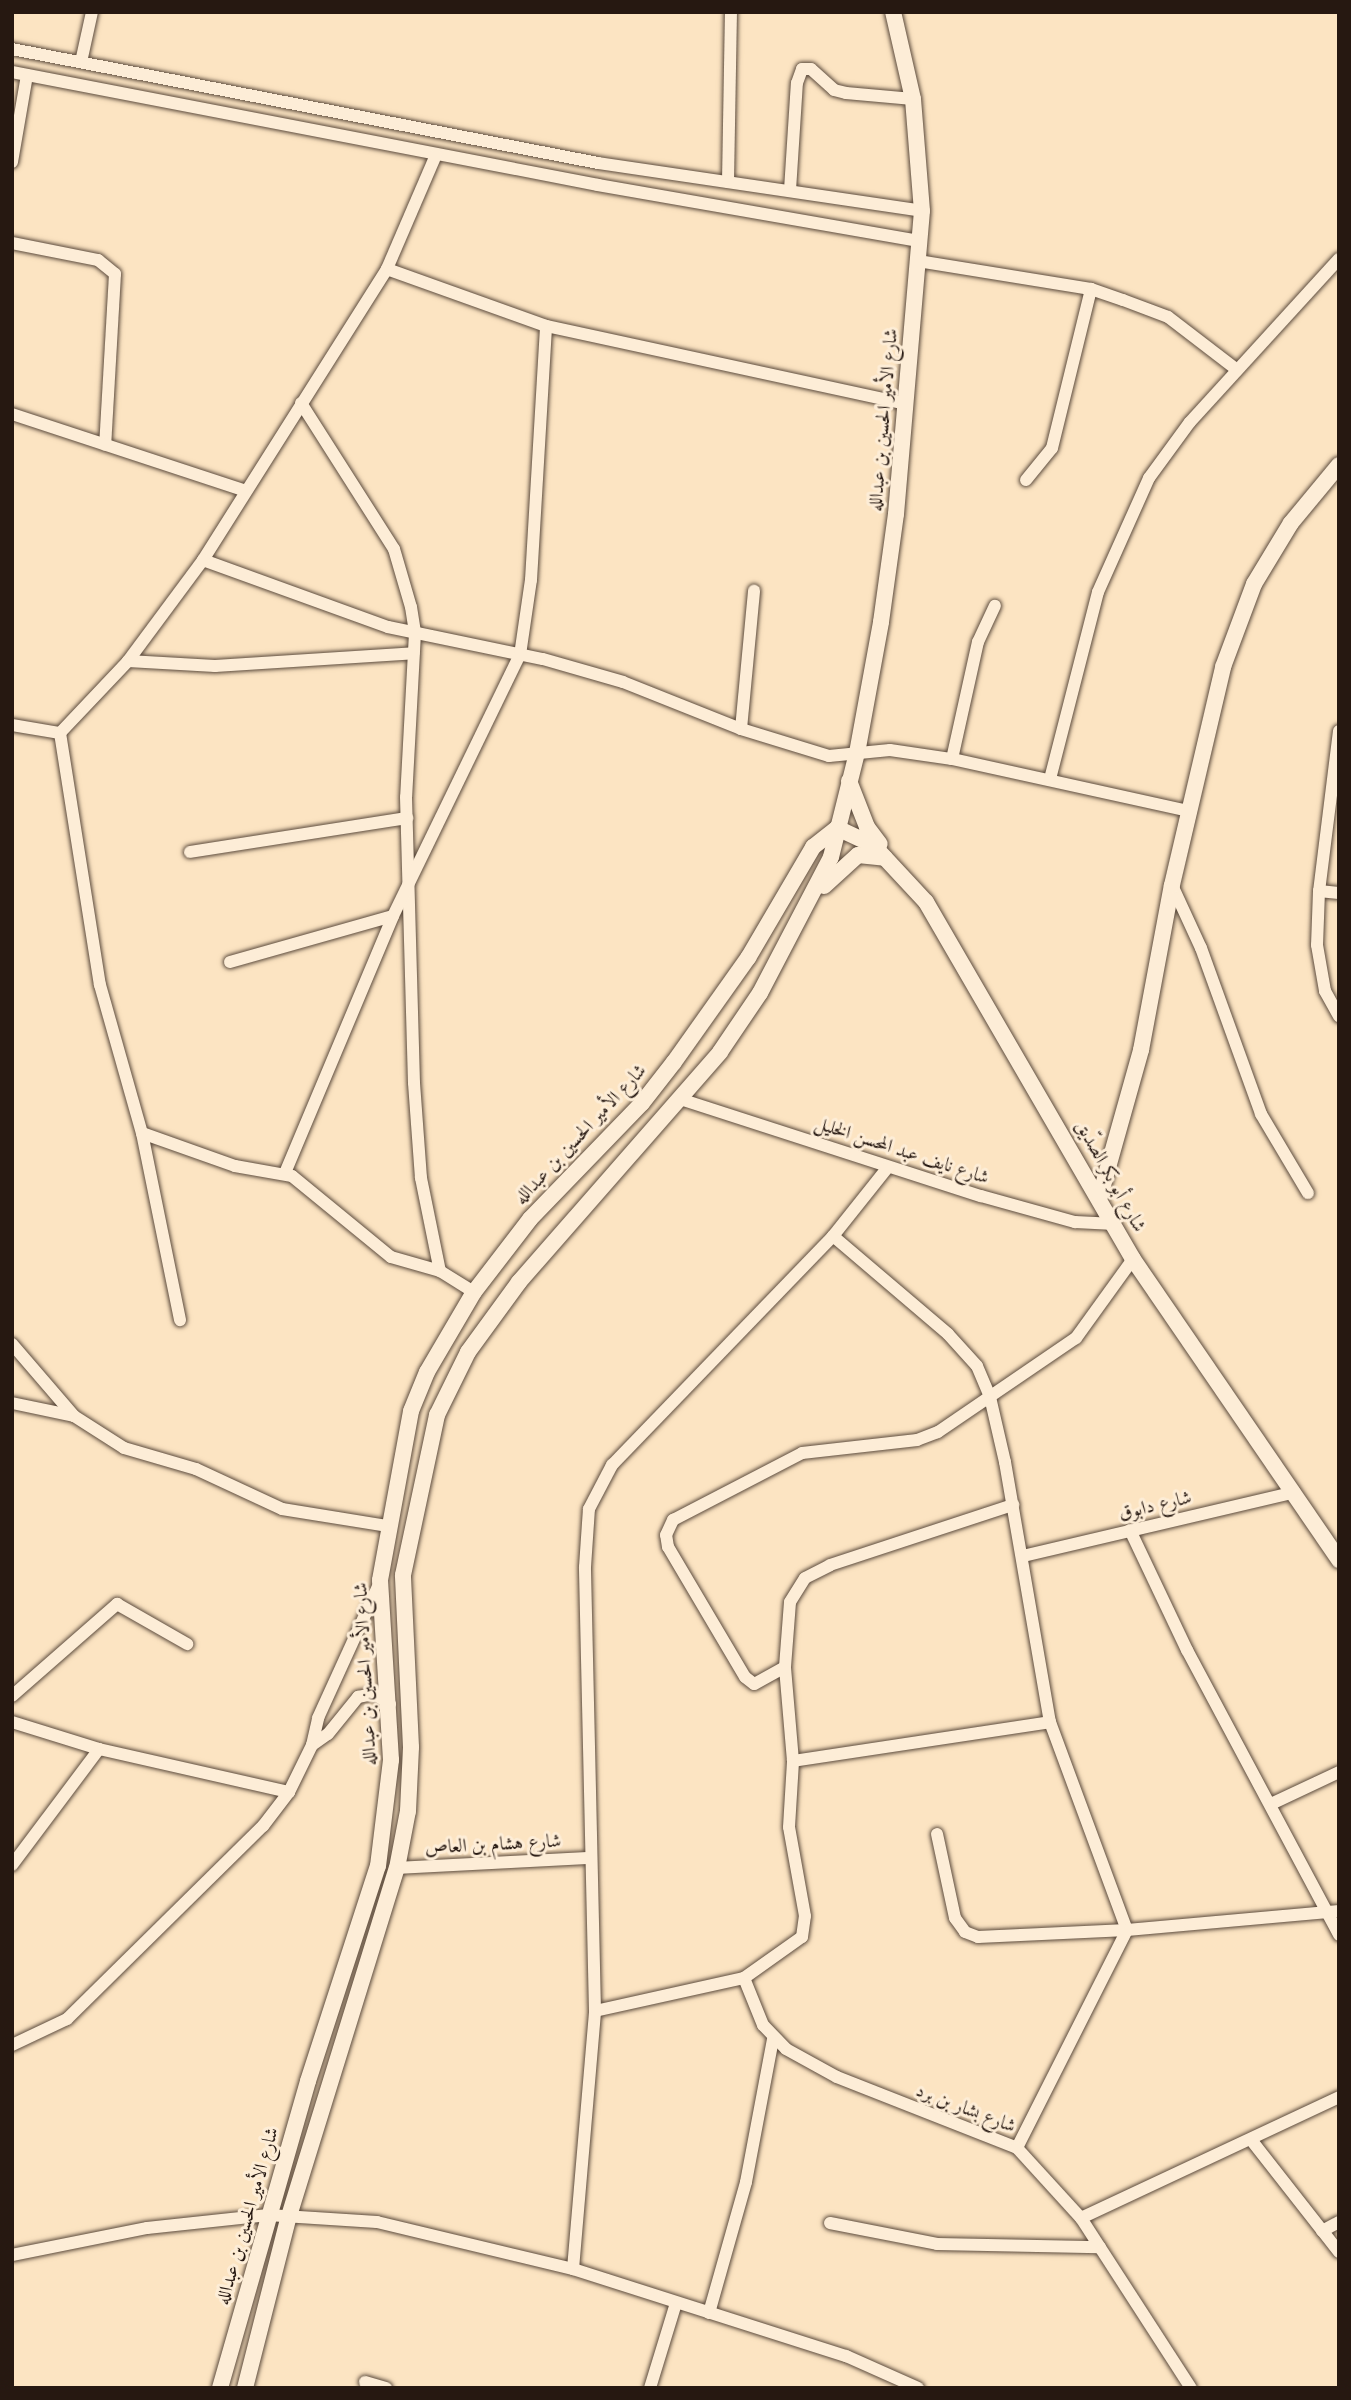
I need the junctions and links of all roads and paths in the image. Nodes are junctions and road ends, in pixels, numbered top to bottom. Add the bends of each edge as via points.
1 (92, 12) edge
2 (731, 12) edge
3 (893, 12) edge
4 (12, 49) edge
5 (81, 62) junction
6 (12, 72) edge
7 (27, 75) junction
8 (913, 99) junction
9 (381, 122) junction
10 (378, 142) junction
11 (436, 155) junction
12 (12, 162) edge
13 (728, 182) junction
14 (790, 190) junction
15 (922, 211) junction
16 (920, 241) junction
17 (12, 243) edge
18 (1339, 259) edge
19 (918, 261) junction
20 (387, 269) junction
21 (1091, 289) junction
22 (546, 326) junction
23 (1237, 370) junction
24 (301, 403) junction
25 (906, 404) junction
26 (12, 414) edge
27 (105, 444) junction
28 (1339, 465) edge
29 (1026, 480) dead end
30 (246, 491) junction
31 (203, 560) junction
32 (754, 591) dead end
33 (995, 606) dead end
34 (415, 633) junction
35 (414, 653) junction
36 (520, 655) junction
37 (128, 661) junction
38 (12, 725) edge
39 (741, 729) junction
40 (1339, 731) edge
41 (60, 733) junction
42 (857, 753) junction
43 (952, 759) junction
44 (1050, 779) junction
45 (849, 781) junction
46 (1188, 811) junction
47 (407, 818) junction
48 (837, 828) junction
49 (190, 852) dead end
50 (891, 861) junction
51 (411, 882) junction
52 (1172, 885) junction
53 (1319, 891) junction
54 (1339, 893) edge
55 (393, 916) junction
56 (803, 917) junction
57 (230, 962) dead end
58 (1339, 1016) edge
59 (680, 1099) junction
60 (142, 1133) junction
61 (888, 1167) junction
62 (285, 1173) junction
63 (1308, 1193) dead end
64 (1100, 1196) junction
65 (1115, 1224) junction
66 (833, 1236) junction
67 (1133, 1259) junction
68 (440, 1271) junction
69 (474, 1292) junction
70 (180, 1320) dead end
71 (12, 1344) edge
72 (990, 1397) junction
73 (12, 1403) edge
74 (74, 1416) junction
75 (398, 1473) junction
76 (422, 1476) junction
77 (1295, 1492) junction
78 (1013, 1505) junction
79 (387, 1526) junction
80 (1130, 1530) junction
81 (1023, 1556) junction
82 (1339, 1560) edge
83 (380, 1580) junction
84 (187, 1644) dead end
85 (785, 1667) junction
86 (12, 1696) edge
87 (390, 1704) junction
88 (12, 1722) edge
89 (1050, 1722) junction
90 (312, 1745) junction
91 (99, 1749) junction
92 (391, 1760) junction
93 (411, 1760) junction
94 (793, 1760) junction
95 (1339, 1772) edge
96 (289, 1792) junction
97 (1271, 1804) junction
98 (937, 1834) dead end
99 (591, 1858) junction
100 (12, 1865) edge
101 (397, 1868) junction
102 (1332, 1912) edge
103 (1127, 1930) junction
104 (1339, 1935) edge
105 (744, 1978) junction
106 (595, 2011) junction
107 (773, 2039) junction
108 (12, 2045) edge
109 (1339, 2098) edge
110 (1252, 2141) junction
111 (1017, 2148) junction
112 (268, 2215) junction
113 (289, 2216) junction
114 (1081, 2218) junction
115 (1339, 2222) edge
116 (830, 2223) dead end
117 (1322, 2231) junction
118 (1100, 2247) junction
119 (1339, 2252) edge
120 (12, 2255) edge
121 (573, 2269) junction
122 (677, 2303) junction
123 (709, 2313) junction
124 (365, 2382) dead end
125 (220, 2388) edge
126 (244, 2388) edge
127 (386, 2388) edge
128 (650, 2388) edge
129 (918, 2388) edge
130 (1191, 2388) edge

1 - 5 street
2 - 13 street
3 - 8 street, شارع الأمير الحسين بن عبدالله
4 - 5 street
5 - 9 street
6 - 7 street
7 - 10 street
7 - 12 street
8 - 14 street via 834,90 811,69 802,69 797,83
8 - 15 street, شارع الأمير الحسين بن عبدالله
9 - 10 street
9 - 13 street
10 - 11 street
11 - 16 street
11 - 20 street
13 - 14 street
14 - 15 street
15 - 16 street, شارع الأمير الحسين بن عبدالله
16 - 19 street, شارع الأمير الحسين بن عبدالله
17 - 27 street via 98,260 115,274
18 - 23 street
19 - 21 street
19 - 25 street, شارع الأمير الحسين بن عبدالله
20 - 22 street
20 - 24 street
21 - 23 street via 1168,317
21 - 29 street via 1052,448
22 - 25 street
22 - 36 street via 531,580
23 - 44 street via 1190,422 1149,478 1118,539 1079,658
24 - 30 street
24 - 34 street via 394,549
25 - 42 street, شارع الأمير الحسين بن عبدالله via 883,608
26 - 27 street
27 - 30 street
28 - 46 street via 1291,523 1250,595 1223,667
30 - 31 street
31 - 34 street via 303,599
31 - 37 street
32 - 39 street
33 - 43 street via 978,642
34 - 35 street
34 - 36 street
35 - 37 street via 215,666
35 - 47 street
36 - 39 street via 623,682
36 - 51 street
37 - 41 street
38 - 41 street
39 - 42 street via 829,756
40 - 53 street
41 - 60 street via 100,985
42 - 43 street via 890,750
42 - 45 street, شارع الأمير الحسين بن عبدالله
43 - 44 street
44 - 46 street
45 - 48 street, شارع الأمير الحسين بن عبدالله
45 - 50 street via 867,827
46 - 52 street
47 - 49 street
47 - 51 street
48 - 50 street, شارع أبو بكر الصدّيق via 873,845
48 - 56 street, شارع الأمير الحسين بن عبدالله via 831,857
48 - 69 street, شارع الأمير الحسين بن عبدالله via 813,847 748,958 666,1072 530,1219
50 - 56 street via 866,853 847,861
50 - 64 street, شارع أبو بكر الصدّيق via 926,902
51 - 55 street
51 - 68 street via 421,1178
52 - 63 street via 1201,948 1261,1114
52 - 64 street via 1141,1050
53 - 54 street
53 - 58 street via 1319,968
55 - 57 street
55 - 62 street
56 - 59 street, شارع الأمير الحسين بن عبدالله via 760,993
59 - 61 street, شارع نايف عبد المحسن الخليل
59 - 76 street, شارع الأمير الحسين بن عبدالله via 519,1282 468,1352 437,1415
60 - 62 street via 235,1166
60 - 70 street
61 - 65 street, شارع نايف عبد المحسن الخليل via 1075,1222
61 - 66 street
62 - 68 street via 391,1257
64 - 65 street, شارع أبو بكر الصدّيق
65 - 67 street, شارع أبو بكر الصدّيق
66 - 72 street via 961,1347 977,1366
66 - 99 street via 612,1465 589,1509 585,1567
67 - 72 street via 1076,1338
67 - 77 street, شارع أبو بكر الصدّيق
68 - 69 street
69 - 75 street, شارع الأمير الحسين بن عبدالله via 427,1372 411,1410
71 - 74 street
72 - 78 street
72 - 85 street via 928,1437 803,1453 683,1512 669,1525 667,1547 745,1677 754,1684
73 - 74 street
74 - 79 street via 124,1448 196,1469 282,1509
75 - 76 street
75 - 79 street, شارع الأمير الحسين بن عبدالله
76 - 93 street, شارع الأمير الحسين بن عبدالله via 402,1601
77 - 80 street, شارع دابوق
77 - 82 street, شارع أبو بكر الصدّيق
78 - 81 street
78 - 85 street via 830,1565 805,1578 790,1602
79 - 83 street, شارع الأمير الحسين بن عبدالله
80 - 81 street, شارع دابوق
80 - 97 street via 1187,1650
81 - 89 street
83 - 87 street, شارع الأمير الحسين بن عبدالله
83 - 90 street via 318,1718
84 - 86 street via 117,1604
85 - 94 street
87 - 90 street via 374,1694 358,1697 328,1734
87 - 92 street, شارع الأمير الحسين بن عبدالله
88 - 91 street
89 - 94 street
89 - 103 street
90 - 96 street
91 - 96 street
91 - 100 street
92 - 93 street
92 - 112 street, شارع الأمير الحسين بن عبدالله via 378,1866
93 - 101 street, شارع الأمير الحسين بن عبدالله
94 - 105 street via 789,1827 804,1931 795,1946
95 - 97 street
96 - 108 street via 237,1854 100,1990 67,2019
97 - 102 street
98 - 103 street via 955,1918 971,1935
99 - 101 street, شارع هشام بن العاص
99 - 106 street
101 - 113 street, شارع الأمير الحسين بن عبدالله
102 - 103 street
102 - 104 street
103 - 111 street
105 - 106 street
105 - 107 street, شارع بشار بن برد via 753,2008
106 - 121 street
107 - 111 street, شارع بشار بن برد via 837,2077
107 - 123 street via 746,2182
109 - 110 street
110 - 114 street
110 - 117 street
111 - 114 street, شارع بشار بن برد
112 - 113 street
112 - 120 street via 147,2228
112 - 125 street, شارع الأمير الحسين بن عبدالله
113 - 121 street via 377,2222
113 - 126 street, شارع الأمير الحسين بن عبدالله
114 - 118 street, شارع بشار بن برد
115 - 117 street
116 - 118 street via 937,2244
117 - 119 street
118 - 130 street, شارع بشار بن برد
121 - 122 street
122 - 123 street
122 - 128 street
123 - 129 street via 846,2356
124 - 127 street

